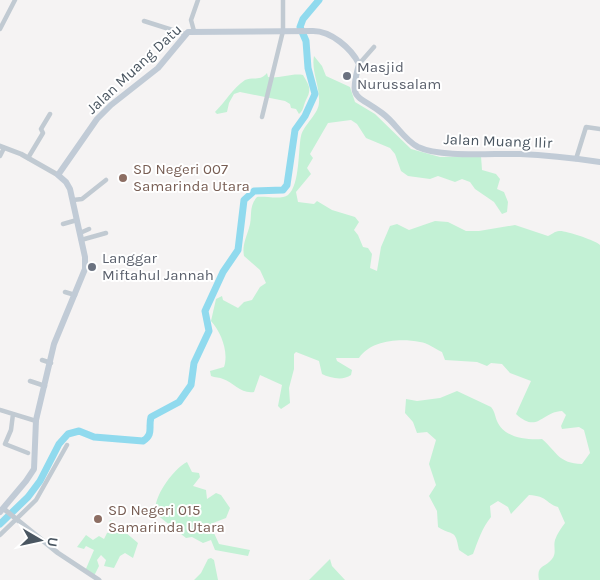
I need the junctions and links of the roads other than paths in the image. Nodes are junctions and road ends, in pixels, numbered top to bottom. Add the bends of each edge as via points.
1 (15, 0) edge
2 (198, 0) edge
3 (283, 0) edge
4 (144, 21) dead end
5 (0, 30) edge
6 (194, 31) junction
7 (283, 31) junction
8 (186, 34) junction
9 (374, 47) dead end
10 (359, 64) junction
11 (50, 114) dead end
12 (262, 117) dead end
13 (600, 129) edge
14 (2, 147) edge
15 (0, 156) edge
16 (28, 158) junction
17 (576, 159) junction
18 (600, 162) edge
19 (58, 175) junction
20 (106, 180) dead end
21 (73, 200) junction
22 (77, 220) junction
23 (63, 224) dead end
24 (89, 229) dead end
25 (106, 233) dead end
26 (81, 237) junction
27 (65, 292) dead end
28 (75, 296) junction
29 (42, 360) dead end
30 (51, 363) junction
31 (30, 381) dead end
32 (45, 386) junction
33 (0, 410) edge
34 (13, 414) junction
35 (36, 422) junction
36 (66, 445) dead end
37 (28, 453) dead end
38 (3, 511) edge
39 (16, 519) junction
40 (0, 535) edge
41 (99, 580) edge

1 - 5 street
2 - 6 street via 191,20
3 - 7 street
4 - 8 street
6 - 7 main road, Jalan Muang Datu
6 - 8 main road, Jalan Muang Datu
7 - 10 main road, Jalan Muang Datu via 313,31 332,37 351,50
7 - 12 street
8 - 19 main road, Jalan Muang Datu via 158,68 97,119
9 - 10 street
10 - 17 main road, Jalan Muang Ilir via 353,86 356,95 386,116 410,141 429,150
11 - 16 street
13 - 17 street via 586,127
14 - 15 street
14 - 16 street
16 - 19 street
17 - 18 main road, Jalan Muang Ilir
19 - 21 main road via 68,184
20 - 21 street via 82,200
21 - 22 main road
22 - 23 street
22 - 26 main road
24 - 26 street
25 - 26 street
26 - 28 main road via 86,266
27 - 28 street
28 - 30 main road via 54,344
29 - 30 street
30 - 32 main road
31 - 32 street
32 - 35 main road
33 - 34 street
34 - 35 street
34 - 37 street via 5,444
35 - 38 main road via 33,471
36 - 39 street via 40,493
38 - 39 street
39 - 40 street
39 - 41 street via 58,553

